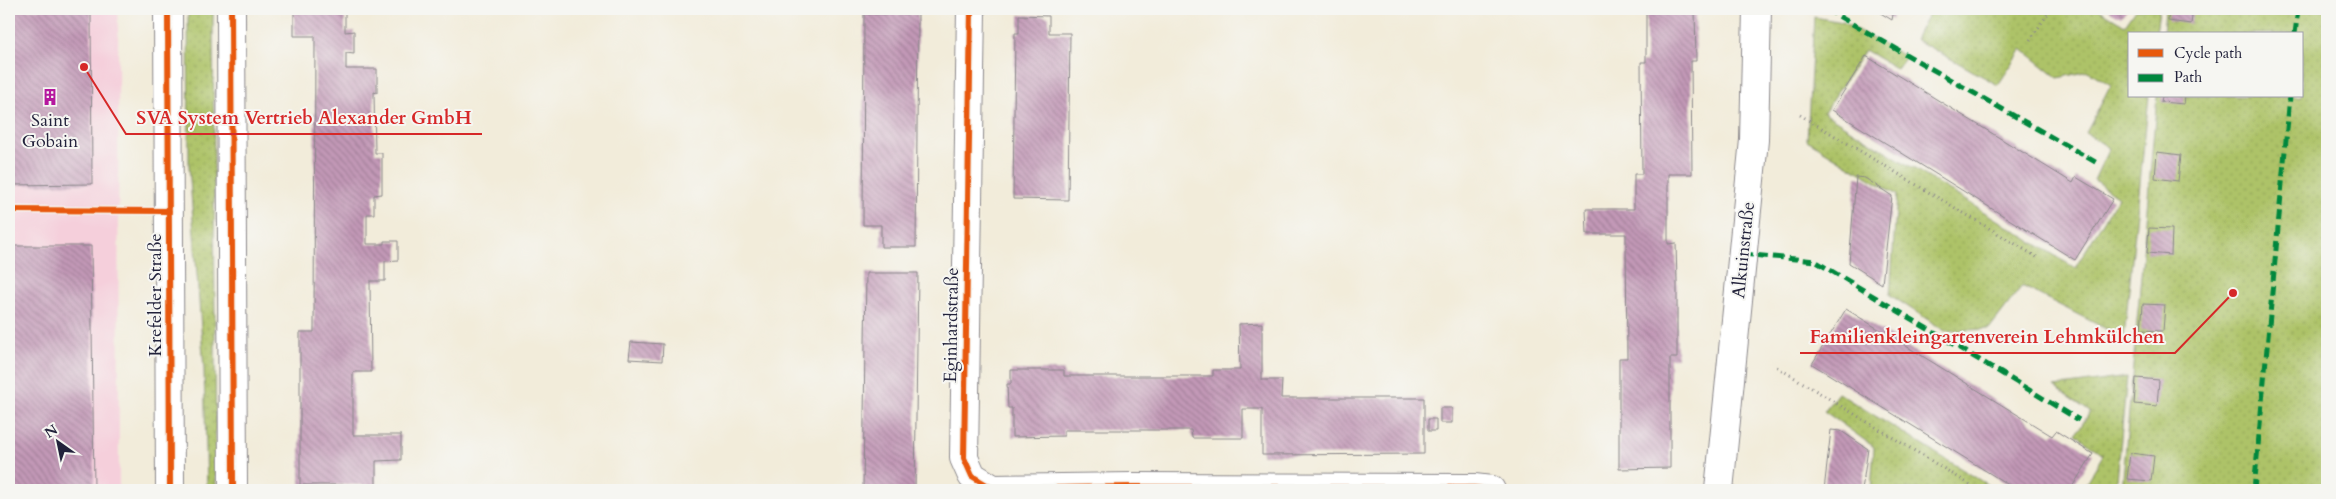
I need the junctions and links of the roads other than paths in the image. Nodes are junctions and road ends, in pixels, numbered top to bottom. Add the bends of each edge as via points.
1 (168, 9) edge
2 (231, 9) edge
3 (971, 9) edge
4 (1756, 9) edge
5 (1132, 488) edge
6 (170, 490) edge
7 (232, 490) edge
8 (1491, 490) edge
9 (1719, 490) edge

1 - 6 street, Krefelder Straße
2 - 7 street
3 - 5 street, Eginhardstraße via 964,458 972,476 993,489
4 - 9 street, Alkuinstraße via 1754,140
5 - 8 street, Eginhardstraße

